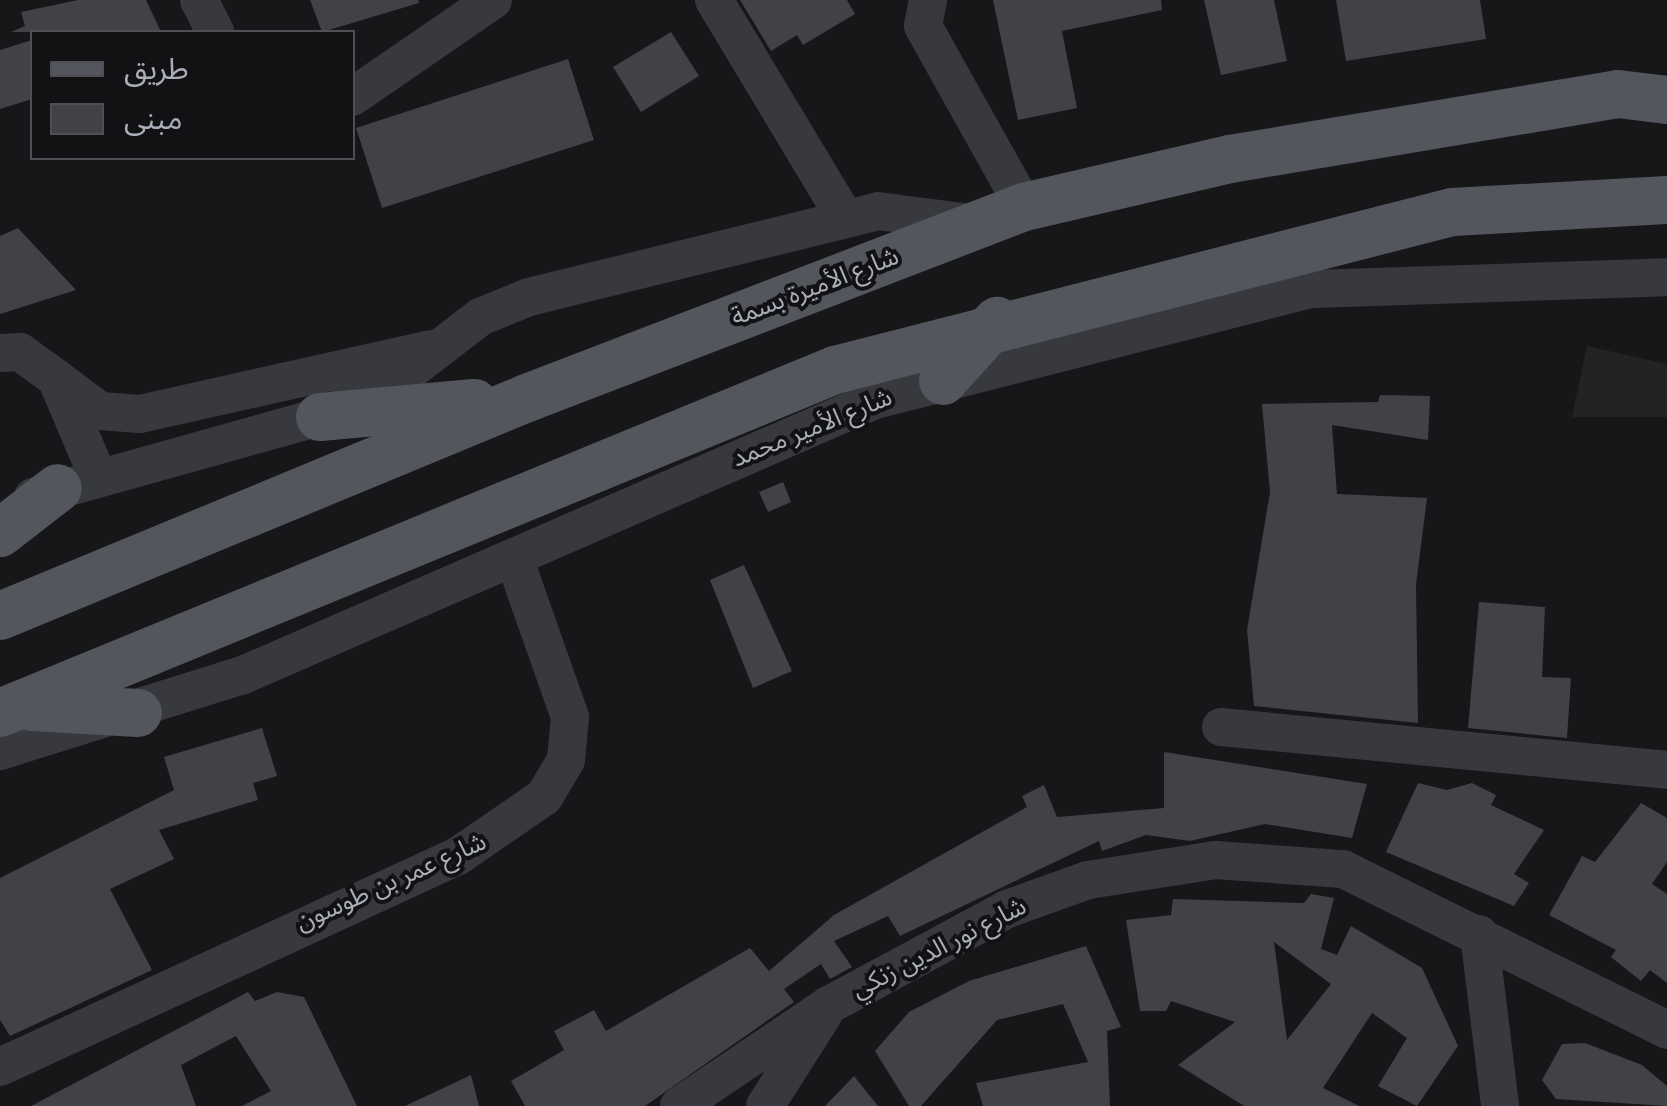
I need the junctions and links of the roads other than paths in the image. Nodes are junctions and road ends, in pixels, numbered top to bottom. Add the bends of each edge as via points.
1 (199, 0) edge
2 (493, 0) edge
3 (714, 0) edge
4 (928, 0) edge
5 (215, 30) edge
6 (1667, 64) edge
7 (1618, 94) junction
8 (355, 95) edge
9 (1667, 100) edge
10 (1667, 200) edge
11 (1024, 206) junction
12 (845, 218) junction
13 (978, 224) junction
14 (1667, 278) edge
15 (997, 322) junction
16 (443, 346) junction
17 (0, 353) edge
18 (56, 378) junction
19 (943, 381) junction
20 (527, 398) junction
21 (320, 417) junction
22 (78, 483) junction
23 (0, 510) edge
24 (0, 532) edge
25 (514, 558) junction
26 (0, 616) edge
27 (9, 710) edge
28 (138, 713) junction
29 (1220, 727) dead end
30 (0, 751) edge
31 (1667, 770) edge
32 (1478, 934) junction
33 (829, 1004) junction
34 (1667, 1030) edge
35 (0, 1066) edge
36 (679, 1106) edge
37 (766, 1106) edge
38 (1500, 1106) edge

1 - 5 street
2 - 8 street
3 - 12 street
4 - 11 street via 923,26
6 - 7 main road
7 - 9 main road, شارع الأميرة بسمة
7 - 11 main road, شارع الأميرة بسمة via 1230,159
10 - 15 main road via 1452,212
11 - 13 main road, شارع الأميرة بسمة
12 - 13 street via 918,211
12 - 16 street via 529,296 480,317
13 - 20 main road, شارع الأميرة بسمة
14 - 19 street, شارع الأمير محمد via 1312,289
15 - 19 main road
15 - 27 main road via 835,370
16 - 18 street via 140,414 100,410
16 - 21 street via 396,381
17 - 18 street via 20,352
18 - 22 street
19 - 25 street, شارع الأمير محمد via 810,424
20 - 21 main road
20 - 26 main road, شارع الأميرة بسمة
21 - 22 street
22 - 23 street
22 - 24 main road
25 - 28 street, شارع الأمير محمد
25 - 35 street, شارع عمر بن طوسون via 570,717 566,760 544,796 458,856
27 - 28 main road
28 - 30 street, شارع الأمير محمد
29 - 31 street
32 - 33 street, شارع نور الدين زنكي via 1343,869 1216,860 1088,880 1007,910
32 - 34 street, شارع نور الدين زنكي
32 - 38 street
33 - 36 street
33 - 37 street, شارع نور الدين زنكي

